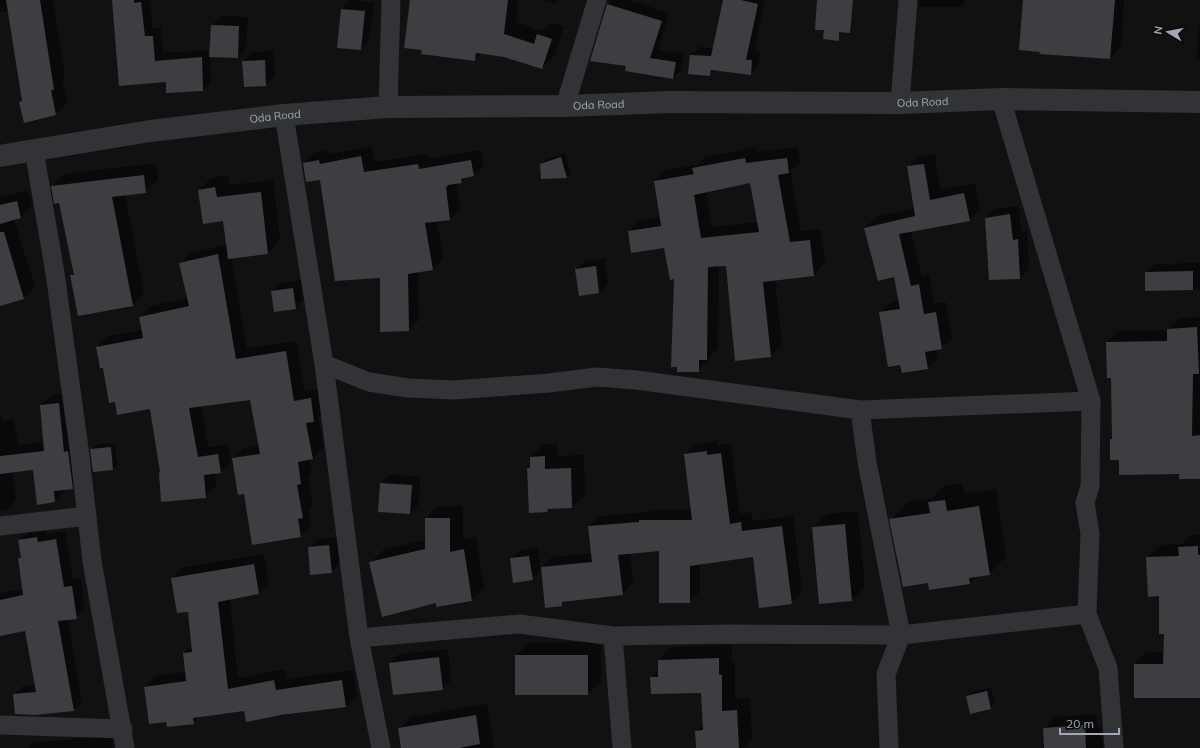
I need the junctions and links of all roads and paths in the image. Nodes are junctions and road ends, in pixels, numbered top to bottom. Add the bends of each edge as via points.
1 (391, 0) edge
2 (597, 0) edge
3 (908, 0) edge
4 (1001, 99) junction
5 (1200, 102) edge
6 (900, 103) junction
7 (565, 106) junction
8 (388, 107) junction
9 (284, 115) junction
10 (34, 150) junction
11 (0, 156) edge
12 (324, 364) junction
13 (1091, 401) junction
14 (860, 410) junction
15 (87, 516) junction
16 (0, 526) edge
17 (1087, 614) junction
18 (901, 635) junction
19 (613, 636) junction
20 (358, 638) junction
21 (0, 725) edge
22 (123, 729) junction
23 (125, 748) edge
24 (381, 748) edge
25 (622, 748) edge
26 (889, 748) edge
27 (1114, 748) edge

1 - 8 street
2 - 7 street
3 - 6 street
4 - 5 street, Oda Road
4 - 6 street, Oda Road
4 - 13 street
6 - 7 street, Oda Road via 670,102
7 - 8 street, Oda Road
8 - 9 street, Oda Road
9 - 10 street, Oda Road via 150,131
9 - 12 street
10 - 11 street, Oda Road
10 - 15 street via 55,273
12 - 14 street via 369,382 408,388 454,390 598,377
12 - 20 street
13 - 14 street
13 - 17 street via 1090,486 1085,503 1090,534
14 - 18 street via 867,462
15 - 16 street
15 - 22 street via 92,561
17 - 18 street
17 - 27 street via 1108,668
18 - 19 street
18 - 26 street via 886,674
19 - 20 street via 518,624
19 - 25 street
20 - 24 street
21 - 22 street
22 - 23 street

